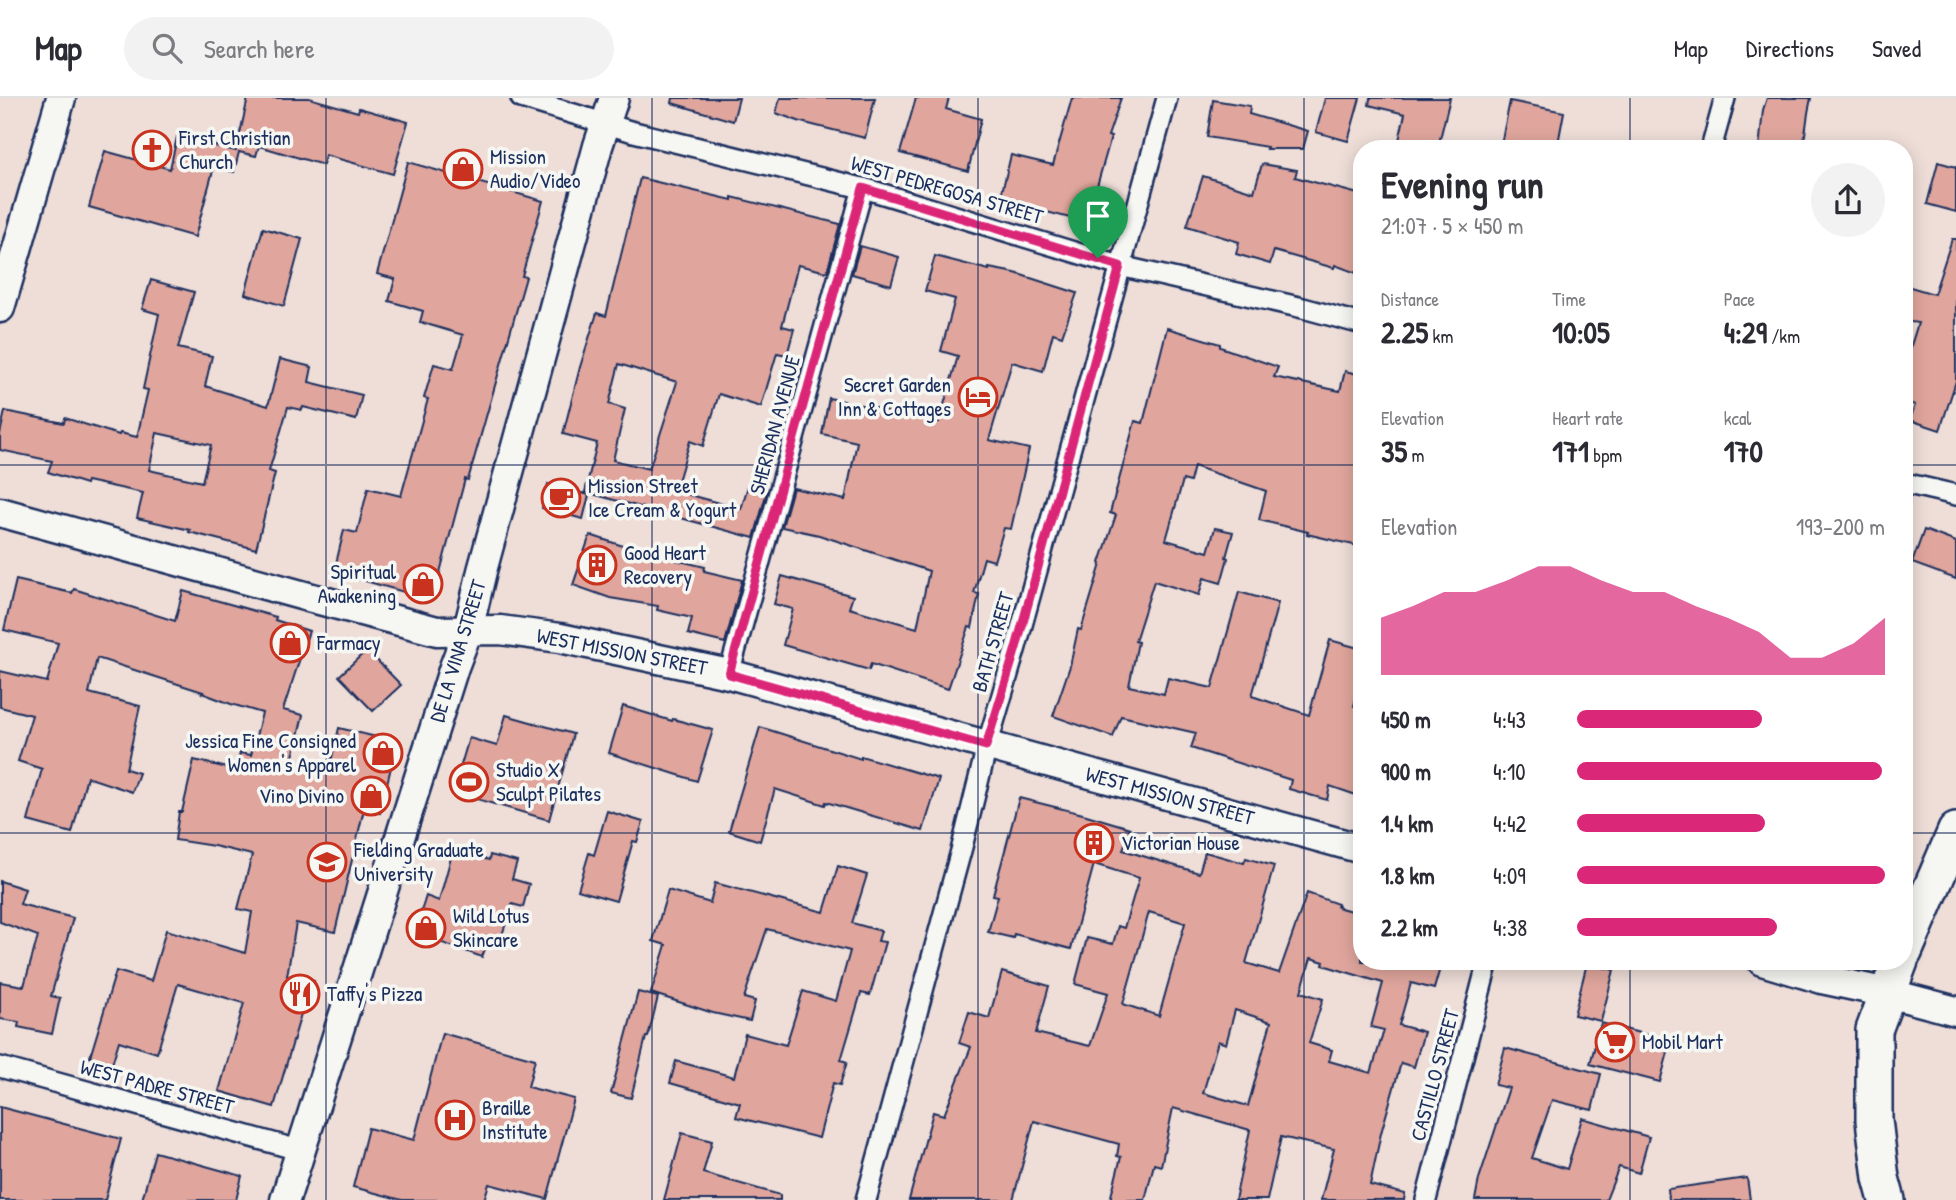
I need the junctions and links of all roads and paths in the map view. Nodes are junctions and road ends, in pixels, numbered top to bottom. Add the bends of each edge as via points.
1 (61, 98) edge
2 (521, 98) edge
3 (1167, 98) edge
4 (1725, 98) edge
5 (609, 110) edge
6 (1713, 140) edge
7 (863, 188) junction
8 (1120, 266) junction
9 (0, 308) edge
10 (1353, 322) edge
11 (1913, 485) edge
12 (1947, 494) edge
13 (0, 512) edge
14 (468, 630) junction
15 (729, 674) junction
16 (986, 746) junction
17 (1956, 831) edge
18 (1353, 847) edge
19 (1913, 932) edge
20 (1486, 970) edge
21 (1792, 970) edge
22 (1897, 970) edge
23 (1888, 993) junction
24 (1956, 1011) edge
25 (0, 1067) edge
26 (302, 1151) junction
27 (285, 1200) edge
28 (866, 1200) edge
29 (1426, 1200) edge
30 (1887, 1200) edge

1 - 9 main road
2 - 5 street, WEST PEDREGOSA STREET
3 - 8 street, BATH STREET
4 - 6 street
5 - 7 street, WEST PEDREGOSA STREET via 630,131
5 - 14 main road, DE LA VINA STREET
7 - 8 street, WEST PEDREGOSA STREET
7 - 15 street, SHERIDAN AVENUE
8 - 10 street, WEST PEDREGOSA STREET
8 - 16 street, BATH STREET
11 - 12 street
13 - 14 main road, WEST MISSION STREET via 429,629
14 - 15 main road, WEST MISSION STREET via 560,638
14 - 26 main road, DE LA VINA STREET
15 - 16 main road, WEST MISSION STREET
16 - 18 main road, WEST MISSION STREET
16 - 28 street, BATH STREET
17 - 19 highway
20 - 29 street, CASTILLO STREET
21 - 23 main road
22 - 23 highway
23 - 24 main road
23 - 30 highway via 1874,1030 1874,1120
25 - 26 street, WEST PADRE STREET
26 - 27 main road, DE LA VINA STREET

